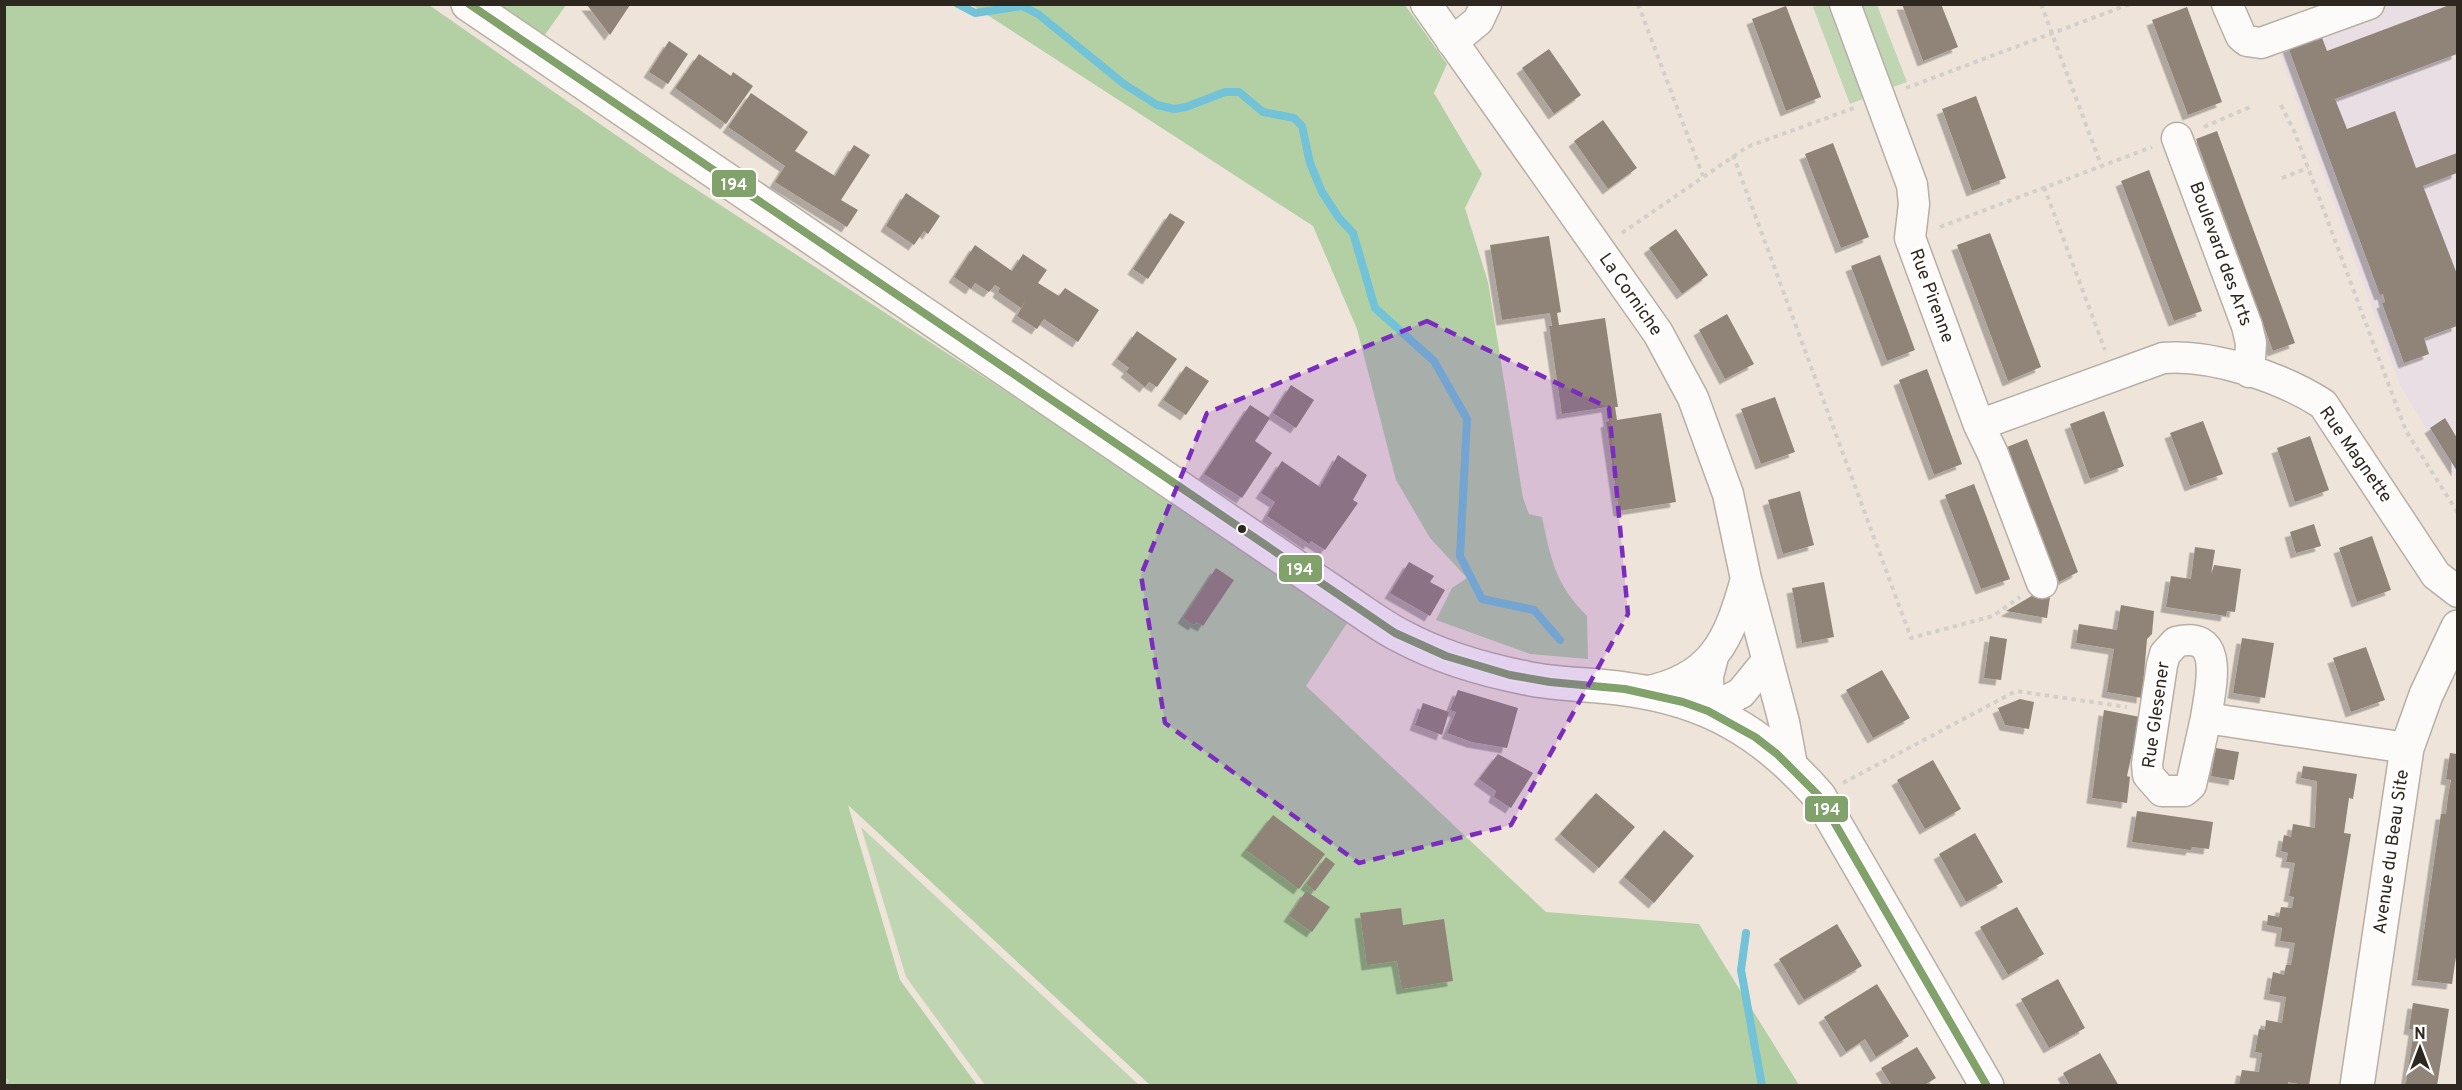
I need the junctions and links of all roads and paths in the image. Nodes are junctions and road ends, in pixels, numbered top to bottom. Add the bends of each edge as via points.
1 (468, 4) edge
2 (1426, 4) edge
3 (1486, 4) edge
4 (1638, 4) edge
5 (1845, 4) edge
6 (2041, 4) edge
7 (2130, 4) edge
8 (2227, 4) edge
9 (2369, 4) edge
10 (2052, 34) junction
11 (1452, 42) junction
12 (1880, 98) junction
13 (2280, 105) dead end
14 (2250, 107) dead end
15 (2177, 138) junction
16 (1733, 155) junction
17 (2101, 165) junction
18 (2308, 168) junction
19 (1703, 176) junction
20 (2282, 178) dead end
21 (2044, 187) junction
22 (1620, 235) dead end
23 (1910, 238) junction
24 (2248, 372) junction
25 (2114, 375) junction
26 (1979, 425) junction
27 (2457, 513) edge
28 (1746, 579) junction
29 (2043, 583) joint
30 (2457, 592) edge
31 (2457, 627) edge
32 (1713, 657) junction
33 (1767, 661) junction
34 (1644, 692) junction
35 (1709, 710) junction
36 (2154, 711) junction
37 (2206, 718) junction
38 (2407, 748) junction
39 (1792, 765) junction
40 (1819, 796) junction
41 (4, 1080) edge
42 (15, 1086) edge
43 (1988, 1086) edge
44 (2357, 1086) edge

1 - 34 main road via 1402,637 1468,663 1527,679
2 - 11 street, La Corniche
3 - 11 street via 1478,21
4 - 19 path
5 - 12 street, Rue Pirenne
6 - 10 path
7 - 10 path
8 - 9 street via 2241,36 2254,43
10 - 12 path
10 - 17 path
11 - 28 street, La Corniche via 1674,360 1719,465
12 - 16 path
12 - 23 street, Rue Pirenne via 1912,185
13 - 18 path
14 - 15 path
15 - 17 path
15 - 24 street, Boulevard des Arts via 2247,326 2252,343
16 - 19 path
16 - 29 path via 1911,638 1993,616
17 - 21 path
18 - 20 path
18 - 27 path via 2406,431
19 - 22 path
21 - 23 path
21 - 25 path
23 - 26 street, Rue Pirenne
24 - 25 street, Rue Magnette via 2185,356 2163,358
24 - 30 street, Rue Magnette via 2306,393 2323,404 2436,575
25 - 26 street, Rue Magnette
26 - 29 street, Rue Pirenne
28 - 32 street, La Corniche via 1730,630
28 - 33 street, La Corniche
31 - 38 main road, Avenue du Beau Site via 2430,684
32 - 34 street, La Corniche via 1673,685
32 - 35 street, La Corniche via 1708,676
33 - 35 street via 1741,693
33 - 39 street, La Corniche
34 - 35 main road
35 - 39 main road via 1755,736
36 - 37 street, Rue Glesener via 2165,654 2176,642 2195,640 2205,645 2212,662
36 - 37 street, Rue Glesener via 2146,764 2148,775 2162,790 2173,792 2184,791 2190,785
36 - 40 path via 2016,691
37 - 38 street
38 - 44 main road, Avenue du Beau Site
39 - 40 main road
40 - 43 main road
41 - 42 path

